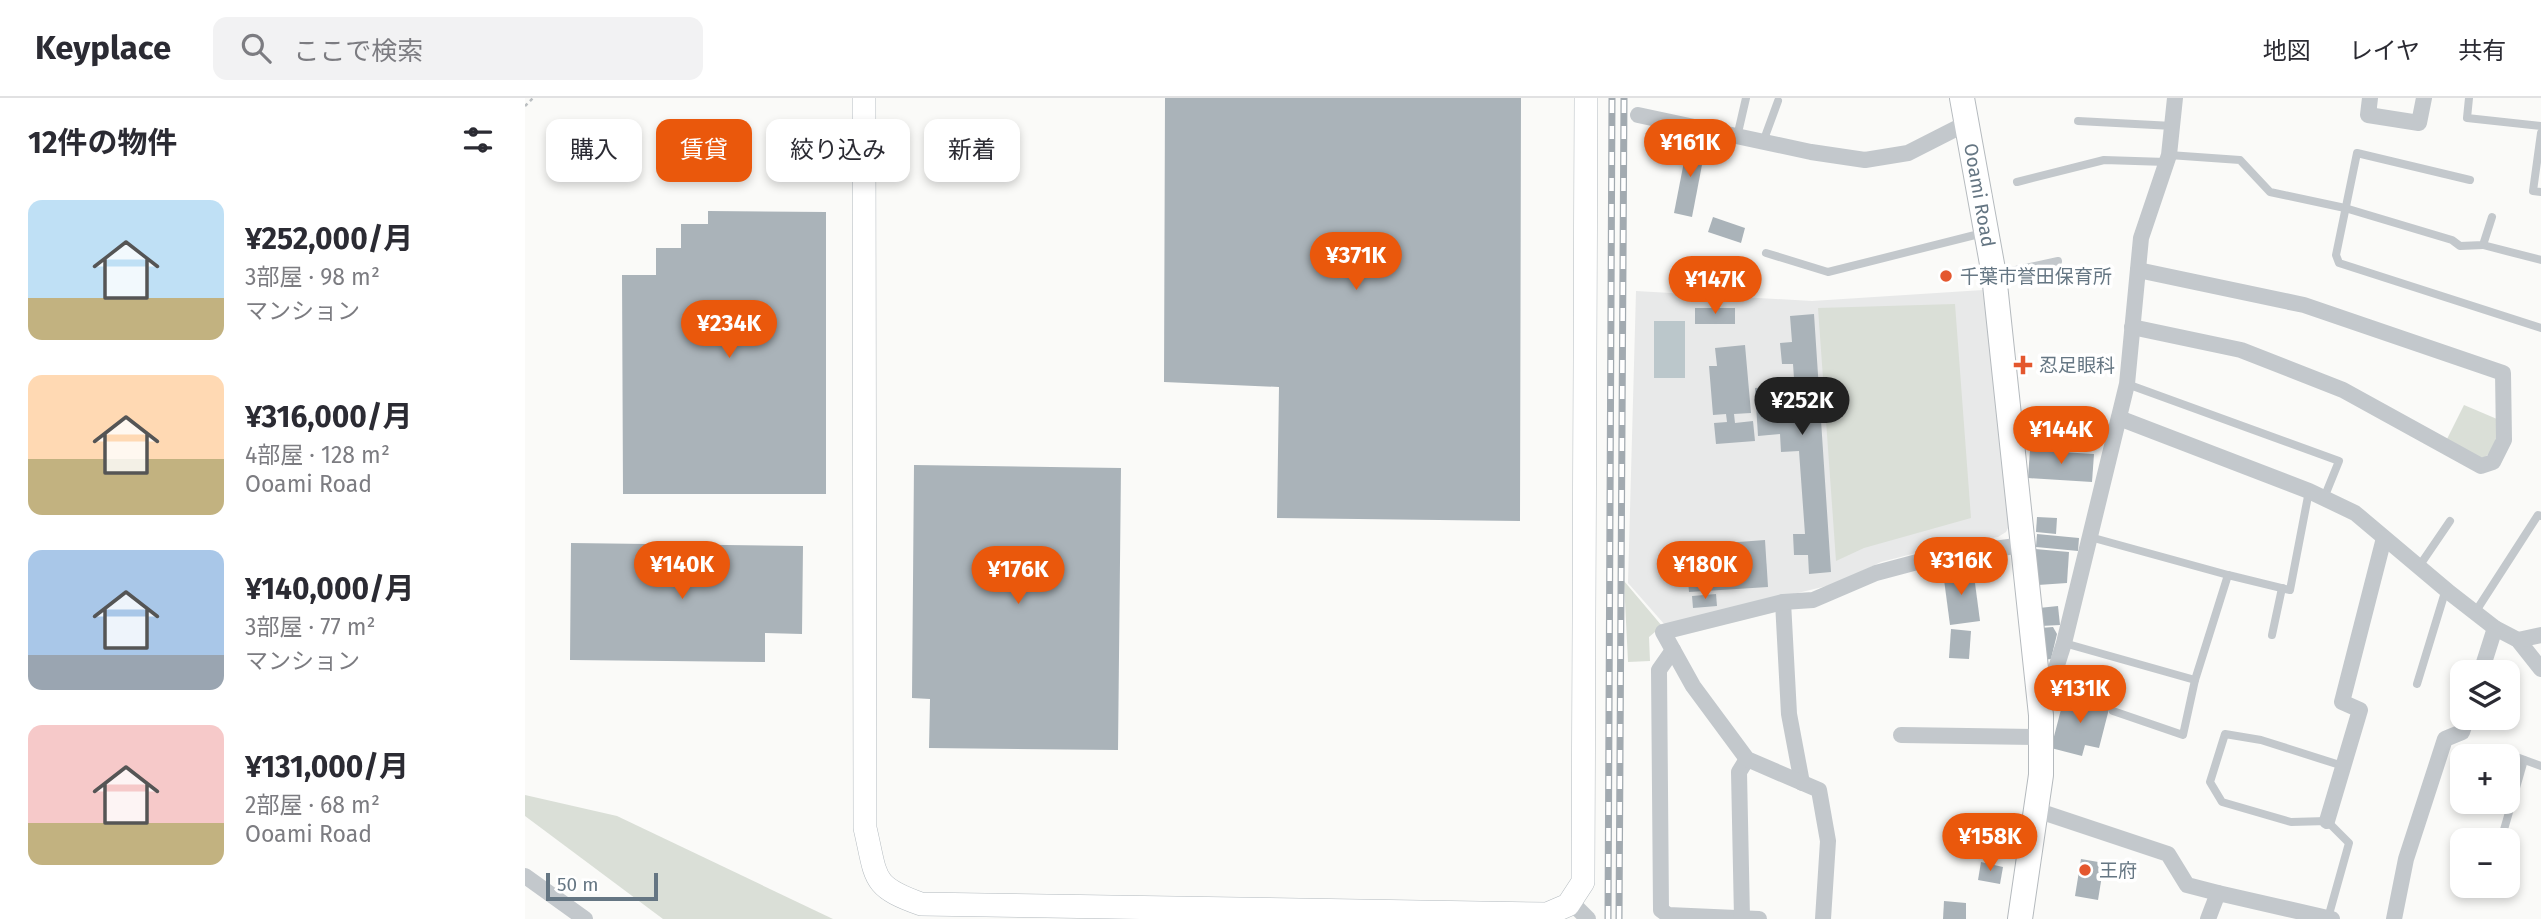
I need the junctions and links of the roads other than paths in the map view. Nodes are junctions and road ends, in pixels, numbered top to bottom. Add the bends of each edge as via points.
1 (864, 98) edge
2 (1586, 98) edge
3 (1746, 98) edge
4 (1962, 98) edge
5 (2175, 98) edge
6 (2370, 98) edge
7 (2424, 98) edge
8 (2469, 98) edge
9 (1778, 101) dead end
10 (1638, 115) dead end
11 (2078, 121) dead end
12 (1967, 123) junction
13 (2173, 126) junction
14 (2541, 126) edge
15 (2541, 133) edge
16 (1737, 137) junction
17 (1763, 142) junction
18 (2168, 159) junction
19 (2470, 180) dead end
20 (2017, 182) dead end
21 (2541, 192) edge
22 (2345, 208) junction
23 (2492, 217) dead end
24 (1987, 232) junction
25 (2483, 245) junction
26 (1766, 253) dead end
27 (2541, 260) edge
28 (2058, 261) dead end
29 (2138, 270) junction
30 (1994, 275) junction
31 (2132, 327) junction
32 (2541, 328) edge
33 (2127, 384) junction
34 (2119, 418) junction
35 (2309, 491) junction
36 (2324, 498) junction
37 (2541, 516) edge
38 (2451, 521) dead end
39 (2090, 537) junction
40 (2384, 538) junction
41 (2023, 545) junction
42 (2420, 565) junction
43 (2228, 575) junction
44 (2282, 588) junction
45 (2446, 589) junction
46 (1783, 602) junction
47 (2476, 611) junction
48 (2495, 628) junction
49 (2272, 635) dead end
50 (2541, 635) edge
51 (2518, 640) junction
52 (2064, 643) junction
53 (1673, 650) junction
54 (2485, 660) edge
55 (2541, 669) edge
56 (2195, 680) junction
57 (2417, 684) dead end
58 (2113, 711) dead end
59 (2042, 726) junction
60 (2463, 730) edge
61 (1901, 735) dead end
62 (2520, 758) edge
63 (1747, 759) junction
64 (2524, 760) junction
65 (2343, 766) junction
66 (2541, 766) edge
67 (1802, 783) junction
68 (2036, 810) junction
69 (2327, 821) junction
70 (2504, 828) edge
71 (525, 876) edge
72 (2218, 893) junction
73 (1571, 902) junction
74 (1742, 918) edge
75 (2330, 918) edge
76 (585, 919) edge
77 (1588, 919) edge
78 (1759, 919) edge
79 (1823, 919) edge
80 (2020, 919) edge
81 (2208, 919) edge
82 (2394, 919) edge

1 - 73 street via 865,828 876,877 890,893 921,904 1547,914
2 - 73 street via 1583,882
3 - 16 lane
4 - 12 main road, Ooami Road
5 - 13 street
6 - 7 street via 2368,115 2419,122
8 - 14 lane via 2467,118
9 - 17 lane
10 - 16 street
11 - 13 lane
12 - 17 street via 1908,153 1865,160
12 - 24 main road, Ooami Road
13 - 18 street
15 - 21 lane via 2533,191
16 - 17 street
18 - 20 lane via 2104,160
18 - 22 lane via 2240,160 2270,192
18 - 29 street via 2141,238
19 - 22 lane via 2357,153
22 - 25 lane via 2460,246
22 - 32 lane via 2336,255 2339,263
23 - 25 lane
24 - 26 lane via 1828,272
24 - 30 main road, Ooami Road
25 - 27 lane
28 - 30 lane
29 - 31 street
29 - 31 street via 2304,305 2503,373 2504,440 2493,462 2481,466 2343,390 2241,350
30 - 41 main road, Ooami Road
31 - 33 street
33 - 34 street
33 - 36 lane via 2339,461
34 - 35 street
34 - 39 street
35 - 36 street
35 - 44 lane via 2290,590
36 - 40 street via 2355,513
37 - 47 lane
38 - 42 lane
39 - 43 lane
39 - 52 street
40 - 42 street
40 - 65 street via 2343,702 2360,710
41 - 46 street via 1936,557 1876,573 1813,600
41 - 59 main road, Ooami Road
42 - 45 street
43 - 44 lane
43 - 56 lane
44 - 49 lane
45 - 47 street
45 - 57 lane
46 - 53 street via 1663,632
46 - 67 street via 1789,714
47 - 48 street
48 - 51 street
48 - 54 street
50 - 51 street
51 - 55 street
52 - 56 lane
52 - 59 street
53 - 63 street via 1693,686
53 - 74 street via 1659,670 1661,910 1668,915
56 - 58 lane via 2183,735
59 - 61 street
59 - 68 main road, Ooami Road
60 - 82 street via 2445,739 2406,859
62 - 64 lane
63 - 67 street
63 - 74 street via 1739,772
64 - 66 lane
64 - 70 lane
65 - 69 street
65 - 69 lane via 2261,740 2225,734 2210,782 2222,802 2291,822
67 - 79 street via 1819,790 1829,841
68 - 72 street via 2168,854 2187,885
68 - 80 main road, Ooami Road
69 - 75 lane via 2349,843
71 - 76 street
72 - 75 street
72 - 81 street
73 - 77 street
74 - 78 street

